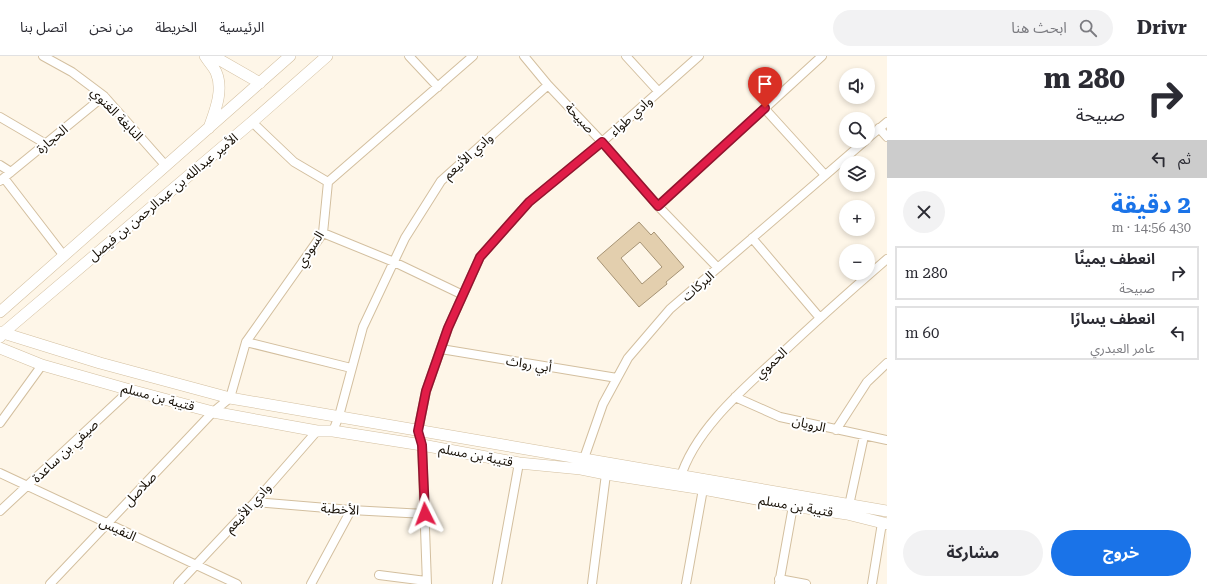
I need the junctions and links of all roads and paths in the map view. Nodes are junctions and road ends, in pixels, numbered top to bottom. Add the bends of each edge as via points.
1 (43, 56) edge
2 (205, 56) edge
3 (214, 56) edge
4 (290, 56) edge
5 (327, 56) edge
6 (409, 56) edge
7 (473, 56) edge
8 (524, 56) edge
9 (626, 56) edge
10 (699, 56) edge
11 (817, 58) edge
12 (260, 83) junction
13 (548, 85) junction
14 (438, 87) junction
15 (658, 91) junction
16 (104, 96) junction
17 (765, 108) junction
18 (0, 117) edge
19 (252, 122) junction
20 (887, 122) edge
21 (209, 128) junction
22 (879, 128) junction
23 (875, 132) edge
24 (887, 137) edge
25 (602, 142) junction
26 (46, 144) junction
27 (857, 148) edge
28 (0, 165) edge
29 (166, 166) junction
30 (11, 172) junction
31 (825, 175) junction
32 (2, 180) edge
33 (328, 182) junction
34 (658, 206) junction
35 (323, 232) junction
36 (752, 238) junction
37 (64, 256) junction
38 (887, 259) edge
39 (394, 262) junction
40 (718, 268) junction
41 (463, 295) junction
42 (0, 312) edge
43 (820, 318) junction
44 (1, 334) edge
45 (246, 342) junction
46 (0, 348) edge
47 (441, 349) junction
48 (887, 362) edge
49 (42, 365) junction
50 (351, 368) junction
51 (617, 378) junction
52 (130, 390) junction
53 (734, 397) junction
54 (230, 398) junction
55 (213, 412) junction
56 (339, 416) junction
57 (0, 423) edge
58 (836, 430) junction
59 (317, 431) junction
60 (334, 431) junction
61 (418, 431) junction
62 (864, 436) junction
63 (887, 440) edge
64 (422, 445) junction
65 (519, 463) junction
66 (582, 464) junction
67 (0, 473) edge
68 (606, 474) junction
69 (681, 474) junction
70 (27, 486) junction
71 (678, 486) junction
72 (703, 489) junction
73 (255, 502) junction
74 (793, 506) junction
75 (848, 509) junction
76 (351, 510) junction
77 (0, 511) edge
78 (887, 511) edge
79 (425, 514) junction
80 (107, 523) junction
81 (885, 524) edge
82 (196, 565) junction
83 (379, 575) dead end
84 (779, 581) edge
85 (427, 583) edge
86 (50, 584) edge
87 (178, 584) edge
88 (237, 584) edge
89 (311, 584) edge
90 (497, 584) edge
91 (592, 584) edge
92 (686, 584) edge
93 (806, 584) edge
94 (872, 584) edge

1 - 16 street, النابغة الغنوي via 72,72
2 - 21 street, الأمير عبدالله بن عبدالرحمن بن فيصل via 216,72 219,86 217,105
3 - 12 street
4 - 12 street, الأمير عبدالله بن عبدالرحمن بن فيصل
5 - 19 street, الأمير عبدالله بن عبدالرحمن بن فيصل
6 - 14 street
7 - 14 street
8 - 13 street, صبيحة
9 - 15 street
10 - 15 street, وادي طواء
11 - 17 street
12 - 21 street, الأمير عبدالله بن عبدالرحمن بن فيصل
13 - 25 street, صبيحة
13 - 39 street, وادي الأنيعم via 441,181 405,238
14 - 33 street
15 - 25 street, وادي طواء
16 - 26 street, الحجارة
16 - 29 street, النابغة الغنوي
17 - 31 street
17 - 34 street
18 - 26 street
19 - 33 street via 294,162
19 - 44 street, الأمير عبدالله بن عبدالرحمن بن فيصل
20 - 22 street
21 - 29 street, الأمير عبدالله بن عبدالرحمن بن فيصل
22 - 23 street
22 - 24 street
25 - 34 street, صبيحة
25 - 41 street, وادي طواء via 529,202 480,257
26 - 30 street, الحجارة
27 - 31 street, البركات
28 - 30 street
29 - 37 street, الأمير عبدالله بن عبدالرحمن بن فيصل
30 - 32 street, الحجارة
31 - 36 street, البركات
32 - 37 street
33 - 35 street, السودي
34 - 40 street, صبيحة
35 - 39 street
35 - 45 street, السودي
36 - 40 street, البركات
36 - 43 street
37 - 42 street, الأمير عبدالله بن عبدالرحمن بن فيصل
38 - 43 street, الحموي
39 - 41 street
39 - 50 street, وادي الأنيعم via 363,327
40 - 51 street, البركات via 670,310 628,358
41 - 47 street, وادي طواء
43 - 53 street, الحموي
44 - 54 street, قتيبة بن مسلم
45 - 50 street
45 - 54 street, السودي
46 - 49 street, قتيبة بن مسلم
47 - 51 street, أبي رواث
47 - 61 street, وادي طواء via 426,391
48 - 58 street via 867,382
49 - 52 street, قتيبة بن مسلم
49 - 57 street
50 - 56 street, وادي الأنيعم
51 - 66 street, البركات via 603,404
52 - 55 street, قتيبة بن مسلم
52 - 70 street, صيفي بن ساعدة
53 - 58 street, الرويان via 780,417
53 - 69 street, الحموي via 697,441
54 - 55 street
54 - 56 street, قتيبة بن مسلم
55 - 59 street, قتيبة بن مسلم
55 - 80 street, صلاصل
56 - 60 street, وادي الأنيعم
56 - 61 street, قتيبة بن مسلم
58 - 62 street, الرويان
59 - 60 street, قتيبة بن مسلم
59 - 73 street, وادي الأنيعم
60 - 64 street, قتيبة بن مسلم
61 - 64 street, وادي طواء
61 - 66 street, قتيبة بن مسلم
62 - 63 street, الرويان
62 - 75 street
64 - 65 street, قتيبة بن مسلم
64 - 79 street, وادي طواء
65 - 66 street, قتيبة بن مسلم
65 - 90 street
66 - 68 street, قتيبة بن مسلم
66 - 69 street, قتيبة بن مسلم
67 - 70 street, النفيس
68 - 71 street, قتيبة بن مسلم
68 - 91 street
69 - 71 street, الحموي
69 - 75 street, قتيبة بن مسلم
70 - 77 street, صيفي بن ساعدة
70 - 80 street, النفيس
71 - 72 street, قتيبة بن مسلم
72 - 74 street, قتيبة بن مسلم
72 - 92 street
73 - 76 street, الأخطبة
73 - 82 street, وادي الأنيعم
74 - 75 street, قتيبة بن مسلم
74 - 84 street
75 - 78 street, قتيبة بن مسلم
75 - 81 street, قتيبة بن مسلم
76 - 79 street, الأخطبة
76 - 89 street
79 - 85 street, وادي طواء
80 - 82 street, النفيس
80 - 86 street, صلاصل
81 - 94 street
82 - 87 street, وادي الأنيعم
82 - 88 street, النفيس
83 - 85 street
84 - 93 street

